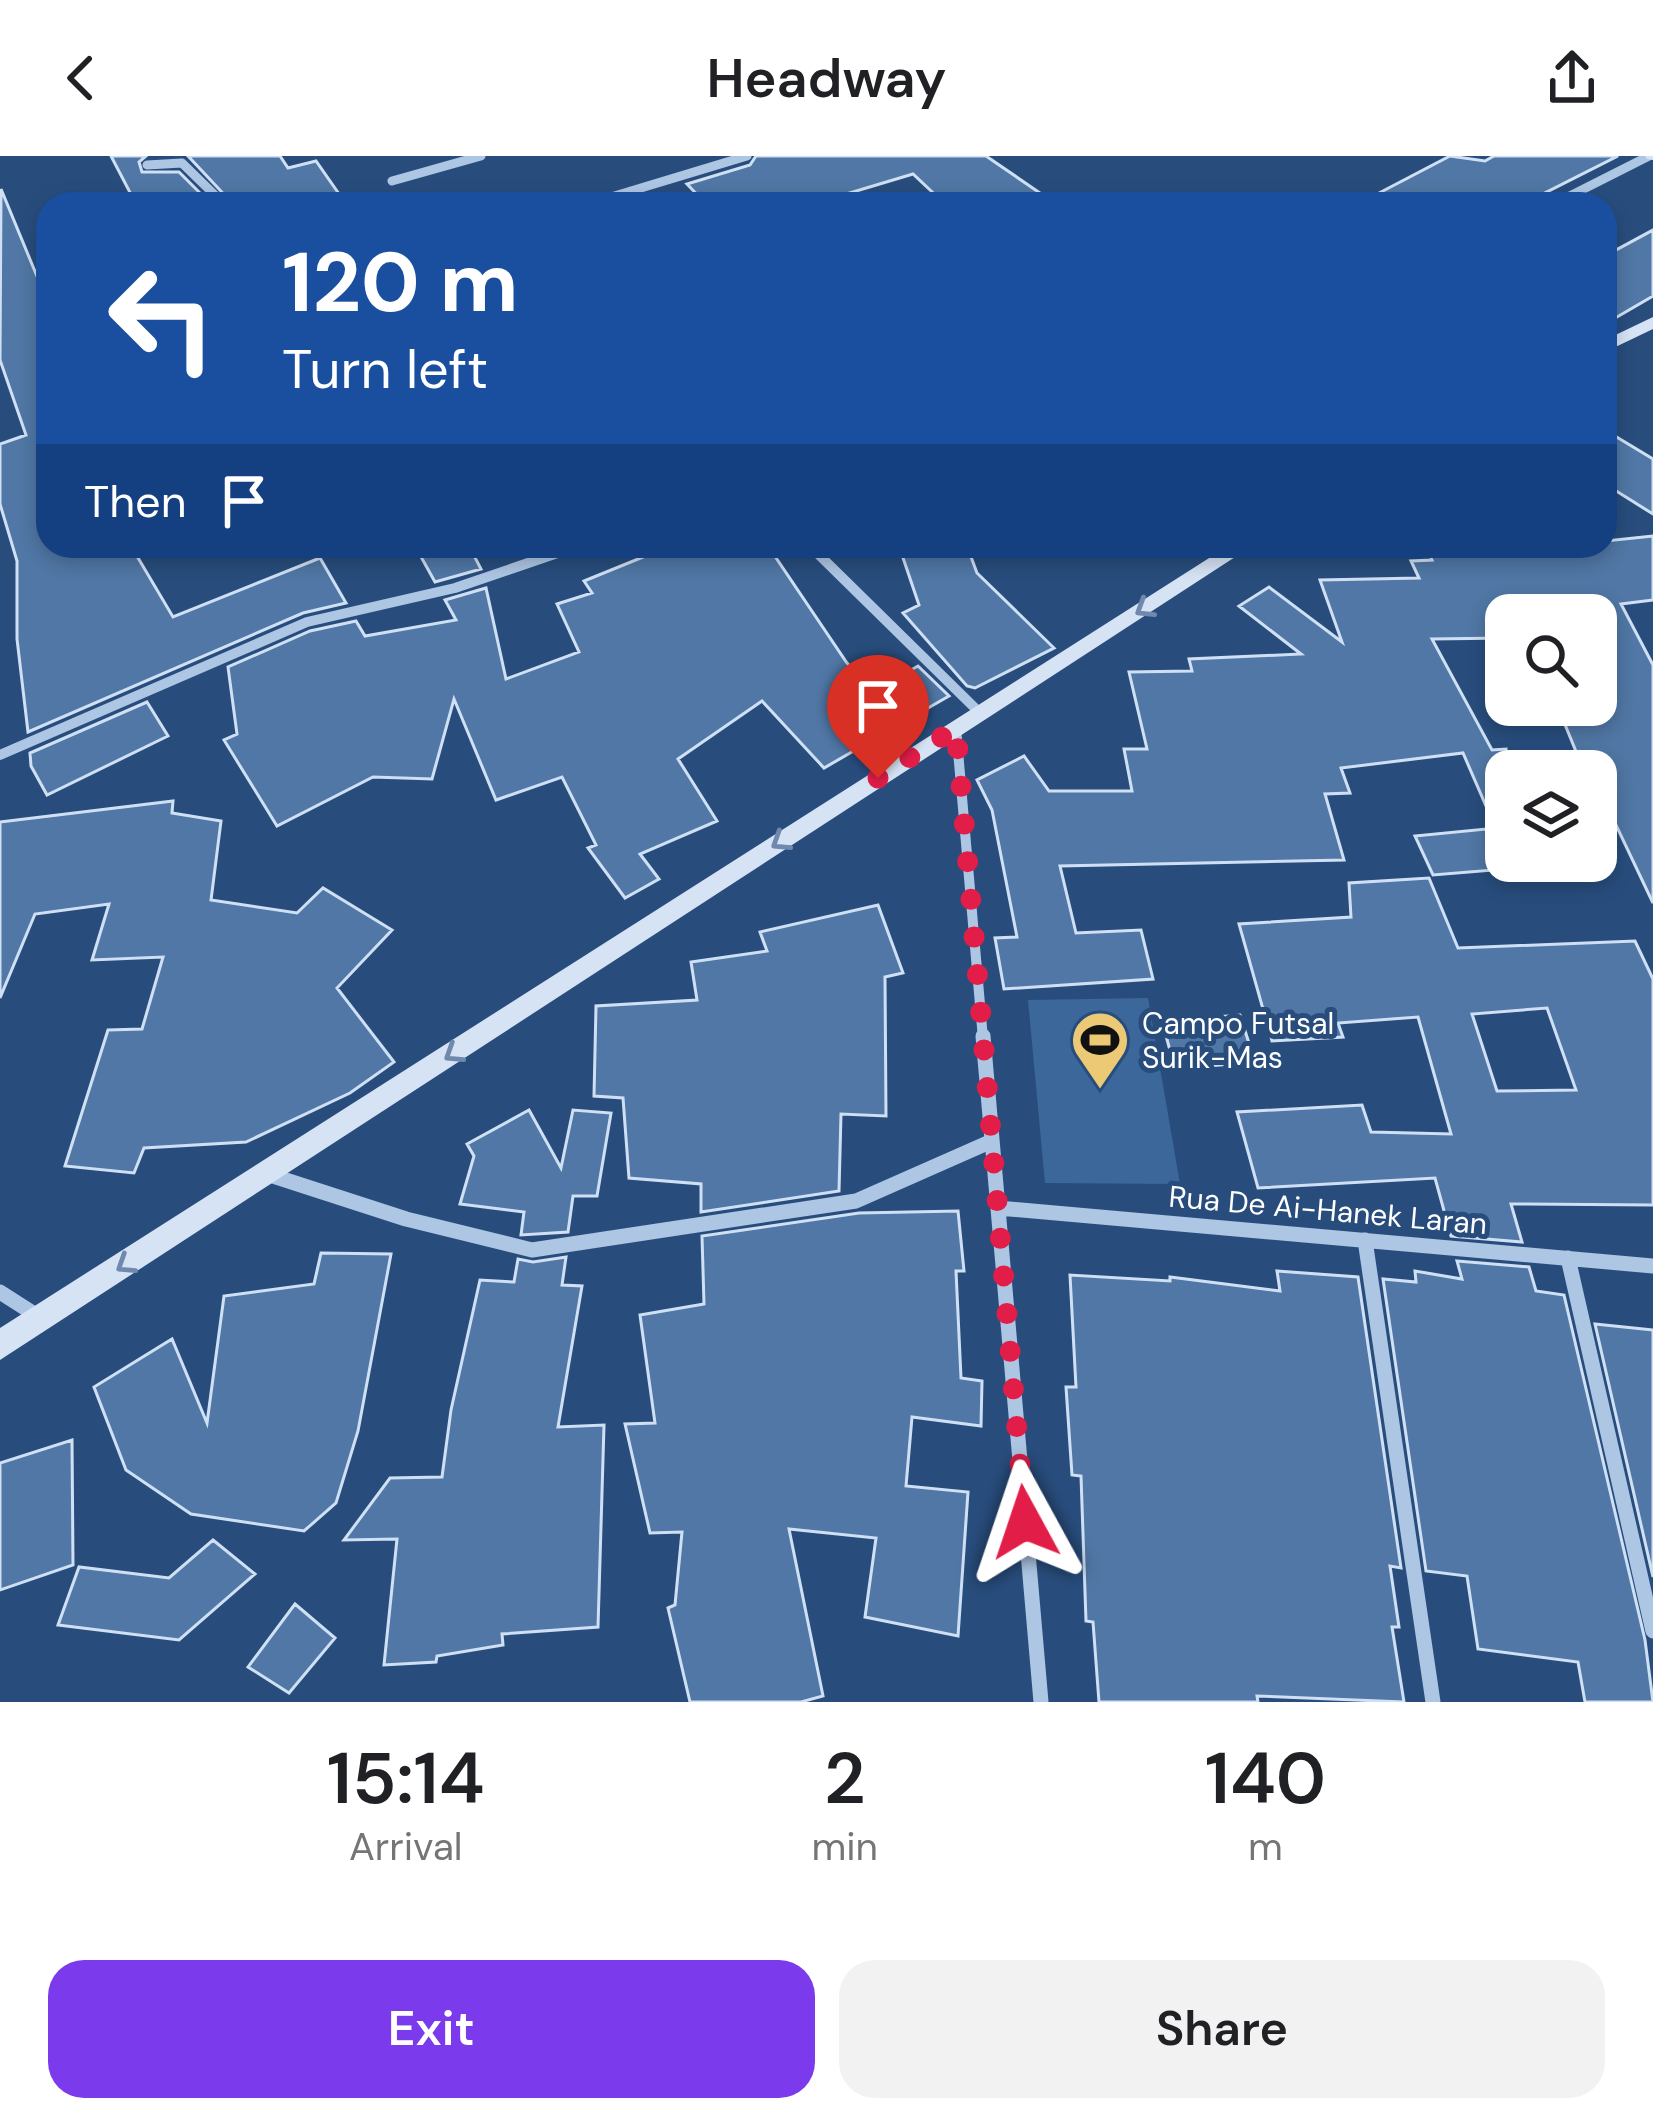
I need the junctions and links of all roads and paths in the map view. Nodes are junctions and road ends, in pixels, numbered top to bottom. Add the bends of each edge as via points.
1 (482, 156) edge
2 (747, 156) edge
3 (1651, 156) edge
4 (147, 165) dead end
5 (392, 181) dead end
6 (212, 192) edge
7 (628, 192) edge
8 (1578, 192) edge
9 (1653, 322) edge
10 (1617, 341) edge
11 (543, 558) edge
12 (822, 558) edge
13 (1224, 558) edge
14 (980, 712) junction
15 (956, 728) junction
16 (0, 755) edge
17 (992, 1141) junction
18 (266, 1174) junction
19 (998, 1208) junction
20 (1365, 1240) junction
21 (1568, 1258) junction
22 (1653, 1265) edge
23 (0, 1292) edge
24 (42, 1319) junction
25 (0, 1346) edge
26 (1653, 1631) edge
27 (1041, 1702) edge
28 (1433, 1702) edge

1 - 5 street
2 - 7 street
3 - 8 street
4 - 6 street via 182,163
9 - 10 main road
11 - 16 street via 308,622
12 - 14 street
13 -> 14 main road
14 - 15 main road
15 - 17 street
15 -> 18 main road
17 - 18 street via 856,1201 532,1250
17 - 19 street
18 -> 24 main road
19 - 20 street, Rua De Ai-Hanek Laran
19 - 27 street
20 - 21 street, Rua De Ai-Hanek Laran
20 - 28 street
21 - 22 street, Rua De Ai-Hanek Laran
21 - 26 street
23 - 24 street
24 - 25 main road

